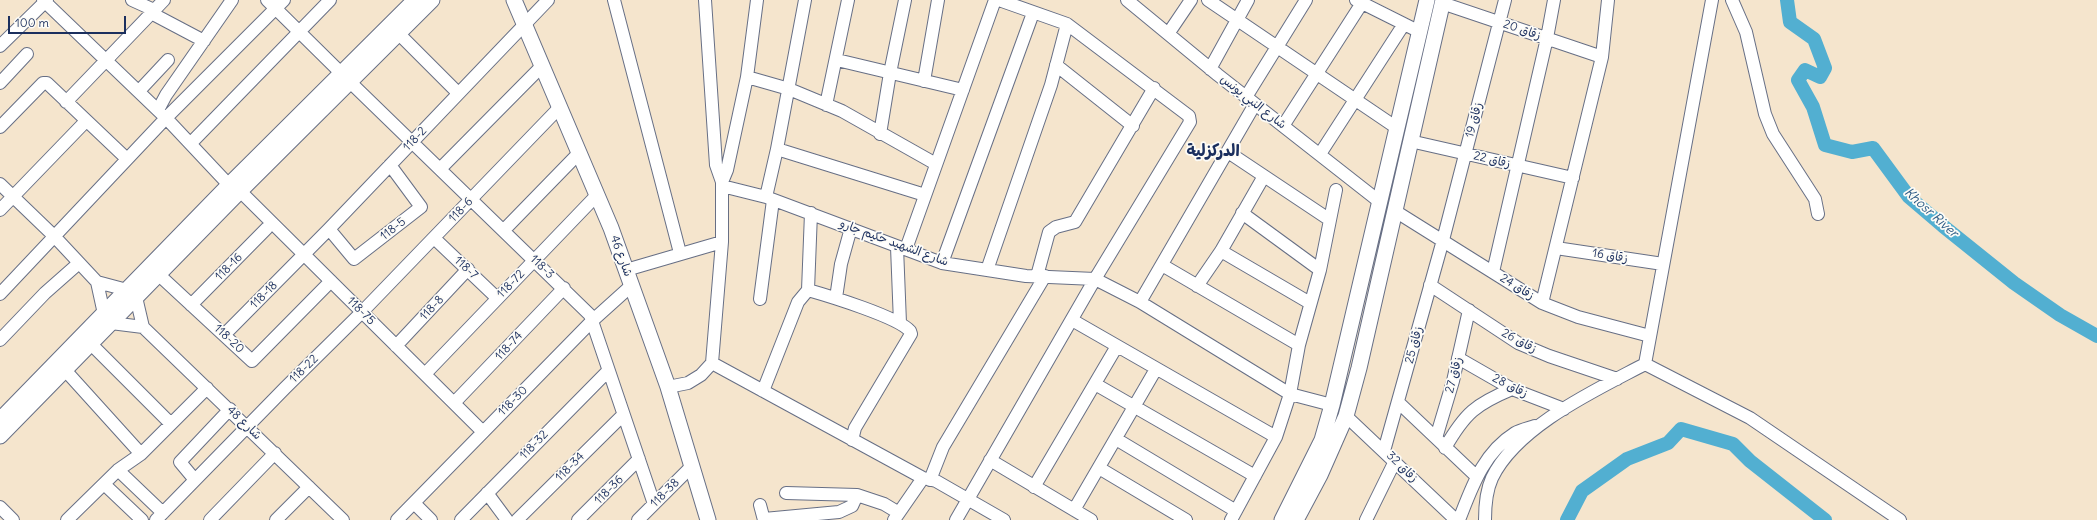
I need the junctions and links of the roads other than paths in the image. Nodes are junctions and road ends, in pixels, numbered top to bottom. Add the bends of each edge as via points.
1 (132, 0) edge
2 (164, 0) edge
3 (232, 0) edge
4 (330, 0) edge
5 (415, 0) edge
6 (432, 0) edge
7 (514, 0) edge
8 (548, 0) edge
9 (614, 0) edge
10 (705, 0) edge
11 (757, 0) edge
12 (804, 0) edge
13 (848, 0) edge
14 (905, 0) edge
15 (938, 0) edge
16 (995, 0) edge
17 (999, 0) edge
18 (1127, 0) edge
19 (1191, 0) edge
20 (1208, 0) edge
21 (1248, 0) edge
22 (1306, 0) edge
23 (1427, 0) edge
24 (1505, 0) edge
25 (1554, 0) edge
26 (1608, 0) edge
27 (1712, 0) edge
28 (1732, 0) edge
29 (45, 1) edge
30 (1359, 2) edge
31 (1443, 2) edge
32 (275, 3) edge
33 (1141, 5) edge
34 (152, 12) junction
35 (1033, 13) junction
36 (1236, 19) junction
37 (1500, 22) junction
38 (525, 23) junction
39 (1067, 24) junction
40 (1404, 24) junction
41 (299, 31) junction
42 (1420, 32) junction
43 (398, 33) junction
44 (1168, 34) junction
45 (1547, 38) junction
46 (204, 41) junction
47 (0, 46) edge
48 (1277, 47) junction
49 (27, 54) dead end
50 (1602, 57) junction
51 (106, 60) junction
52 (168, 60) dead end
53 (837, 60) junction
54 (1056, 65) junction
55 (542, 66) junction
56 (1210, 68) junction
57 (890, 73) junction
58 (1316, 73) junction
59 (345, 77) junction
60 (746, 77) junction
61 (924, 81) junction
62 (0, 83) edge
63 (1154, 88) junction
64 (789, 89) junction
65 (963, 90) junction
66 (139, 91) junction
67 (458, 93) junction
68 (1355, 100) junction
69 (1251, 101) junction
70 (66, 102) junction
71 (826, 104) junction
72 (560, 107) junction
73 (162, 114) junction
74 (86, 121) junction
75 (1133, 126) junction
76 (1283, 126) junction
77 (0, 127) edge
78 (1397, 128) junction
79 (880, 134) junction
80 (1410, 141) junction
81 (412, 142) junction
82 (191, 143) junction
83 (777, 148) junction
84 (1228, 152) junction
85 (579, 153) junction
86 (1320, 154) junction
87 (1465, 154) junction
88 (127, 160) junction
89 (390, 164) junction
90 (936, 164) junction
91 (1516, 165) junction
92 (440, 169) junction
93 (1264, 176) junction
94 (1574, 178) junction
95 (0, 184) edge
96 (722, 184) junction
97 (234, 188) junction
98 (1336, 190) dead end
99 (597, 195) junction
100 (925, 195) junction
101 (13, 197) junction
102 (472, 199) junction
103 (770, 199) junction
104 (1380, 202) junction
105 (0, 210) edge
106 (1395, 211) junction
107 (811, 213) junction
108 (1242, 213) junction
109 (1818, 214) dead end
110 (1330, 220) junction
111 (267, 228) dead end
112 (851, 228) junction
113 (329, 229) junction
114 (504, 230) junction
115 (54, 236) junction
116 (434, 238) junction
117 (1443, 240) junction
118 (722, 242) junction
119 (902, 248) junction
120 (1556, 248) junction
121 (1221, 251) junction
122 (680, 253) junction
123 (304, 255) junction
124 (535, 259) junction
125 (79, 263) junction
126 (942, 263) junction
127 (1663, 264) junction
128 (1162, 265) junction
129 (468, 270) junction
130 (626, 270) junction
131 (987, 270) junction
132 (1320, 270) junction
133 (1493, 272) junction
134 (158, 274) junction
135 (1041, 276) junction
136 (1095, 279) junction
137 (331, 281) junction
138 (97, 282) junction
139 (632, 285) junction
140 (1430, 285) junction
141 (1197, 286) junction
142 (564, 288) junction
143 (808, 290) junction
144 (0, 294) edge
145 (132, 294) junction
146 (497, 298) junction
147 (836, 298) junction
148 (760, 300) dead end
149 (1140, 302) junction
150 (1310, 303) junction
151 (1542, 303) junction
152 (192, 305) junction
153 (1469, 310) junction
154 (362, 312) junction
155 (108, 318) junction
156 (1072, 320) junction
157 (592, 321) junction
158 (900, 323) junction
159 (143, 327) junction
160 (224, 335) junction
161 (1650, 336) junction
162 (0, 340) edge
163 (91, 344) junction
164 (1300, 345) junction
165 (396, 346) junction
166 (1117, 346) junction
167 (1458, 358) junction
168 (712, 363) junction
169 (1645, 364) junction
170 (1156, 369) junction
171 (65, 370) junction
172 (608, 371) junction
173 (425, 374) junction
174 (1617, 379) junction
175 (1095, 384) junction
176 (668, 387) junction
177 (207, 388) junction
178 (1512, 389) junction
179 (763, 391) junction
180 (1290, 394) junction
181 (1398, 402) junction
182 (454, 403) junction
183 (1332, 405) junction
184 (1135, 407) junction
185 (230, 409) junction
186 (1564, 409) junction
187 (2, 415) edge
188 (623, 415) junction
189 (1346, 416) junction
190 (170, 424) junction
191 (1542, 424) junction
192 (247, 426) junction
193 (482, 431) junction
194 (0, 436) edge
195 (1276, 437) junction
196 (1436, 438) junction
197 (1116, 439) junction
198 (852, 440) junction
199 (1445, 448) junction
200 (1384, 451) junction
201 (275, 453) junction
202 (141, 454) junction
203 (639, 459) junction
204 (990, 460) junction
205 (1395, 461) junction
206 (692, 466) junction
207 (1099, 468) junction
208 (118, 470) junction
209 (1255, 476) junction
210 (1476, 476) junction
211 (926, 479) junction
212 (195, 480) junction
213 (104, 484) junction
214 (1034, 486) junction
215 (309, 487) junction
216 (487, 493) junction
217 (786, 493) dead end
218 (857, 495) junction
219 (968, 499) junction
220 (414, 503) junction
221 (654, 504) junction
222 (760, 505) dead end
223 (0, 507) edge
224 (1074, 510) junction
225 (159, 516) edge
226 (896, 516) edge
227 (1233, 516) edge
228 (72, 518) edge
229 (1369, 518) edge
230 (13, 520) edge
231 (142, 520) edge
232 (210, 520) edge
233 (276, 520) edge
234 (343, 520) edge
235 (397, 520) edge
236 (431, 520) edge
237 (461, 520) edge
238 (507, 520) edge
239 (517, 520) edge
240 (578, 520) edge
241 (638, 520) edge
242 (708, 520) edge
243 (764, 520) edge
244 (956, 520) edge
245 (1004, 520) edge
246 (1090, 520) edge
247 (1186, 520) edge
248 (1282, 520) edge
249 (1296, 520) edge
250 (1458, 520) edge
251 (1485, 520) edge
252 (1900, 520) edge

1 - 34 street
2 - 34 street
3 - 46 street
4 - 41 street
5 - 59 main road
6 - 43 main road
7 - 38 main road, شارع 46
8 - 38 street, 118-2
9 - 122 street
10 - 96 street via 716,165
11 - 60 street
12 - 64 street
13 - 53 street
14 - 57 street
15 - 61 street
16 - 65 street
17 - 35 street
18 - 33 street, شارع النبي يونس
19 - 44 street
20 - 36 street
21 - 36 street
22 - 48 street
23 - 42 main road
24 - 37 street, زقاق 19
25 - 45 street
26 - 50 street
27 - 127 street
28 - 109 street via 1746,32 1765,114 1773,134 1815,198
29 - 47 street
29 - 51 street, 118-75
30 - 40 street
30 - 58 street
31 - 37 street, زقاق 20
31 - 80 main road
32 - 41 street, 118-3
32 - 73 street
33 - 44 street, شارع النبي يونس
34 - 46 street
34 - 51 street
35 - 39 street
35 - 126 street
36 - 48 street
36 - 56 street
37 - 45 street, زقاق 20
37 - 87 street, زقاق 19
38 - 55 main road, شارع 46
38 - 67 street, 118-2
39 - 54 street
39 - 63 street
40 - 42 street
40 - 68 street
41 - 59 street, 118-3
41 - 82 street
42 - 78 main road
43 - 59 main road
43 - 67 street
44 - 56 street, شارع النبي يونس
45 - 50 street, زقاق 20
45 - 91 street
46 - 73 street via 166,95
48 - 58 street
48 - 69 street
49 - 62 street
50 - 94 street
51 - 66 street, 118-75
51 - 70 street
52 - 66 street
53 - 57 street
53 - 71 street
54 - 75 street
54 - 131 street
55 - 72 main road, شارع 46
55 - 92 street
56 - 69 street, شارع النبي يونس
57 - 61 street
57 - 79 street
58 - 68 street
58 - 76 street
59 - 81 street, 118-3
59 - 97 main road
60 - 64 street
60 - 96 street
61 - 65 street
63 - 75 street
63 - 136 street via 1189,116 1190,122
64 - 71 street
64 - 83 street
65 - 90 street
66 - 73 street, 118-75
67 - 81 street, 118-2
68 - 78 street
68 - 86 street
69 - 76 street, شارع النبي يونس
69 - 84 street
70 - 74 street
70 - 77 street via 43,83
71 - 79 street
72 - 85 main road, شارع 46
72 - 102 street, 118-6
73 - 82 street, 118-75
73 - 88 street
74 - 88 street
74 - 101 street
75 - 135 street via 1075,222 1056,227 1049,232
76 - 86 street, شارع النبي يونس
78 - 104 main road
79 - 90 street
80 - 87 street, زقاق 22
80 - 106 main road
81 - 89 street, 118-2
81 - 92 street, 118-3
82 - 97 street, 118-75
83 - 100 street
83 - 103 street
84 - 93 street
84 - 128 street
85 - 99 main road, شارع 46
85 - 114 street
86 - 104 street, شارع النبي يونس
87 - 91 street, زقاق 22
87 - 117 street, زقاق 19
88 - 115 street
89 - 113 street, 118-2
89 - 113 street, 118-5 via 421,207 354,259
90 - 100 street
91 - 94 street, زقاق 22
91 - 133 street
92 - 102 street, 118-3
93 - 108 street
93 - 110 street
94 - 120 street
95 - 101 street
96 - 103 street, شارع الشهيد حكيم جارو
96 - 118 street
97 - 123 street, 118-75
97 - 134 main road
97 - 145 main road
98 - 110 street
99 - 124 street, 118-72
99 - 130 main road, شارع 46
100 - 119 street
101 - 105 street
101 - 115 street
102 - 114 street, 118-3
102 - 116 street, 118-6
103 - 107 street, شارع الشهيد حكيم جارو
103 - 148 street
104 - 183 main road
106 - 117 street, زقاق 24
106 - 189 main road
107 - 112 street, شارع الشهيد حكيم جارو
107 - 143 street
108 - 121 street
108 - 132 street
110 - 132 street
111 - 152 street, 118-16
112 - 119 street, شارع الشهيد حكيم جارو
112 - 147 street via 841,264
113 - 123 street, 118-2
114 - 124 street, 118-3
115 - 125 street
115 - 144 street
116 - 129 street, 118-7
116 - 154 street, 118-6
117 - 133 street, زقاق 24
117 - 140 street, زقاق 25
118 - 122 street
118 - 168 street
119 - 126 street, شارع الشهيد حكيم جارو
119 - 158 street
120 - 127 street, زقاق 16
120 - 151 street
121 - 141 street
121 - 150 street
122 - 130 street
123 - 137 street, 118-75
123 - 160 street, 118-18
124 - 142 street, 118-3
124 - 146 street, 118-72
125 - 138 street
125 - 162 street via 45,293
126 - 131 street, شارع الشهيد حكيم جارو
127 - 161 street
128 - 141 street
128 - 149 street
129 - 146 street, 118-7
129 - 165 street, 118-8
130 - 139 main road, شارع 46
131 - 135 street, شارع الشهيد حكيم جارو
132 - 150 street
133 - 151 street, زقاق 24
134 - 145 main road
134 - 152 street, 118-20
135 - 136 street, شارع الشهيد حكيم جارو
135 - 211 street
136 - 149 street
136 - 156 street
137 - 154 street, 118-75
137 - 160 street, 118-20 via 252,361
138 - 145 street
138 - 155 street
139 - 157 street, 118-30
139 - 176 main road, شارع 46
140 - 153 street, زقاق 26
140 - 181 street, زقاق 25
141 - 164 street
142 - 157 street, 118-3 via 586,309
142 - 182 street, 118-74
143 - 147 street
143 - 179 street via 798,302
145 - 155 main road
145 - 159 street
146 - 173 street, 118-72
147 - 158 street
149 - 180 street
150 - 164 street
151 - 161 street, زقاق 24 via 1578,317
152 - 160 street, 118-20
153 - 167 street, زقاق 27
153 - 174 street, زقاق 26 via 1518,343
154 - 165 street, 118-75
154 - 192 street, 118-22
155 - 159 street
155 - 163 main road
155 - 187 main road
156 - 166 street
156 - 204 street
157 - 172 street, 118-3
157 - 193 street, 118-30
158 - 198 street via 911,334 855,428
159 - 177 street, شارع 48
161 - 169 street
163 - 171 main road
163 - 190 street
164 - 180 street
165 - 173 street, 118-75
166 - 170 street
166 - 175 street
167 - 178 street, زقاق 28
167 - 196 street, زقاق 27
168 - 176 street via 701,375 688,383
168 - 179 street
169 - 174 street
169 - 252 street via 1750,418
170 - 184 street
170 - 195 street
171 - 194 main road
171 - 202 street
172 - 188 street, 118-3
172 - 216 street, 118-32
173 - 182 street, 118-75
174 - 186 street
175 - 184 street
175 - 214 street
176 - 206 main road, شارع 46
177 - 185 street, شارع 48
177 - 190 street
178 - 186 street, زقاق 28
178 - 199 street via 1483,402 1467,414
179 - 198 street
180 - 183 street
180 - 195 street
181 - 196 street
181 - 200 street, زقاق 25
182 - 193 street, 118-75
183 - 248 main road via 1322,440
184 - 197 street
184 - 209 street
185 - 192 street, شارع 48
185 - 212 street via 180,462
186 - 191 street
188 - 203 street, 118-3
188 - 239 street, 118-34
189 - 200 street, زقاق 32
189 - 249 main road via 1320,475
190 - 202 street
191 - 210 street via 1515,433 1492,452
191 - 251 street via 1515,447 1497,468 1485,505
192 - 201 street, شارع 48
192 - 212 street, 118-22
193 - 220 street, 118-30
195 - 209 street
196 - 199 street
197 - 207 street
197 - 227 street
198 - 211 street
199 - 210 street
200 - 205 street, زقاق 32
201 - 215 street, شارع 48
201 - 232 street
202 - 208 street
203 - 221 street, 118-3
203 - 240 street, 118-36
204 - 214 street
204 - 219 street
205 - 229 street
205 - 250 street, زقاق 32
206 - 221 street, 118-38
206 - 242 main road, شارع 46
207 - 224 street
207 - 247 street
208 - 213 street
208 - 225 street
209 - 227 street
210 - 250 street
211 - 219 street
211 - 226 street
212 - 225 street, 118-22
213 - 228 street
213 - 231 street
214 - 224 street
215 - 233 street
215 - 234 street, شارع 48
216 - 237 street, 118-32
216 - 238 street
217 - 218 street
218 - 226 street via 884,504
218 - 243 street via 852,506 839,512
219 - 244 street
219 - 245 street
220 - 235 street, 118-30
220 - 236 street
221 - 241 street, 118-38
222 - 243 street
223 - 230 street
224 - 246 street

